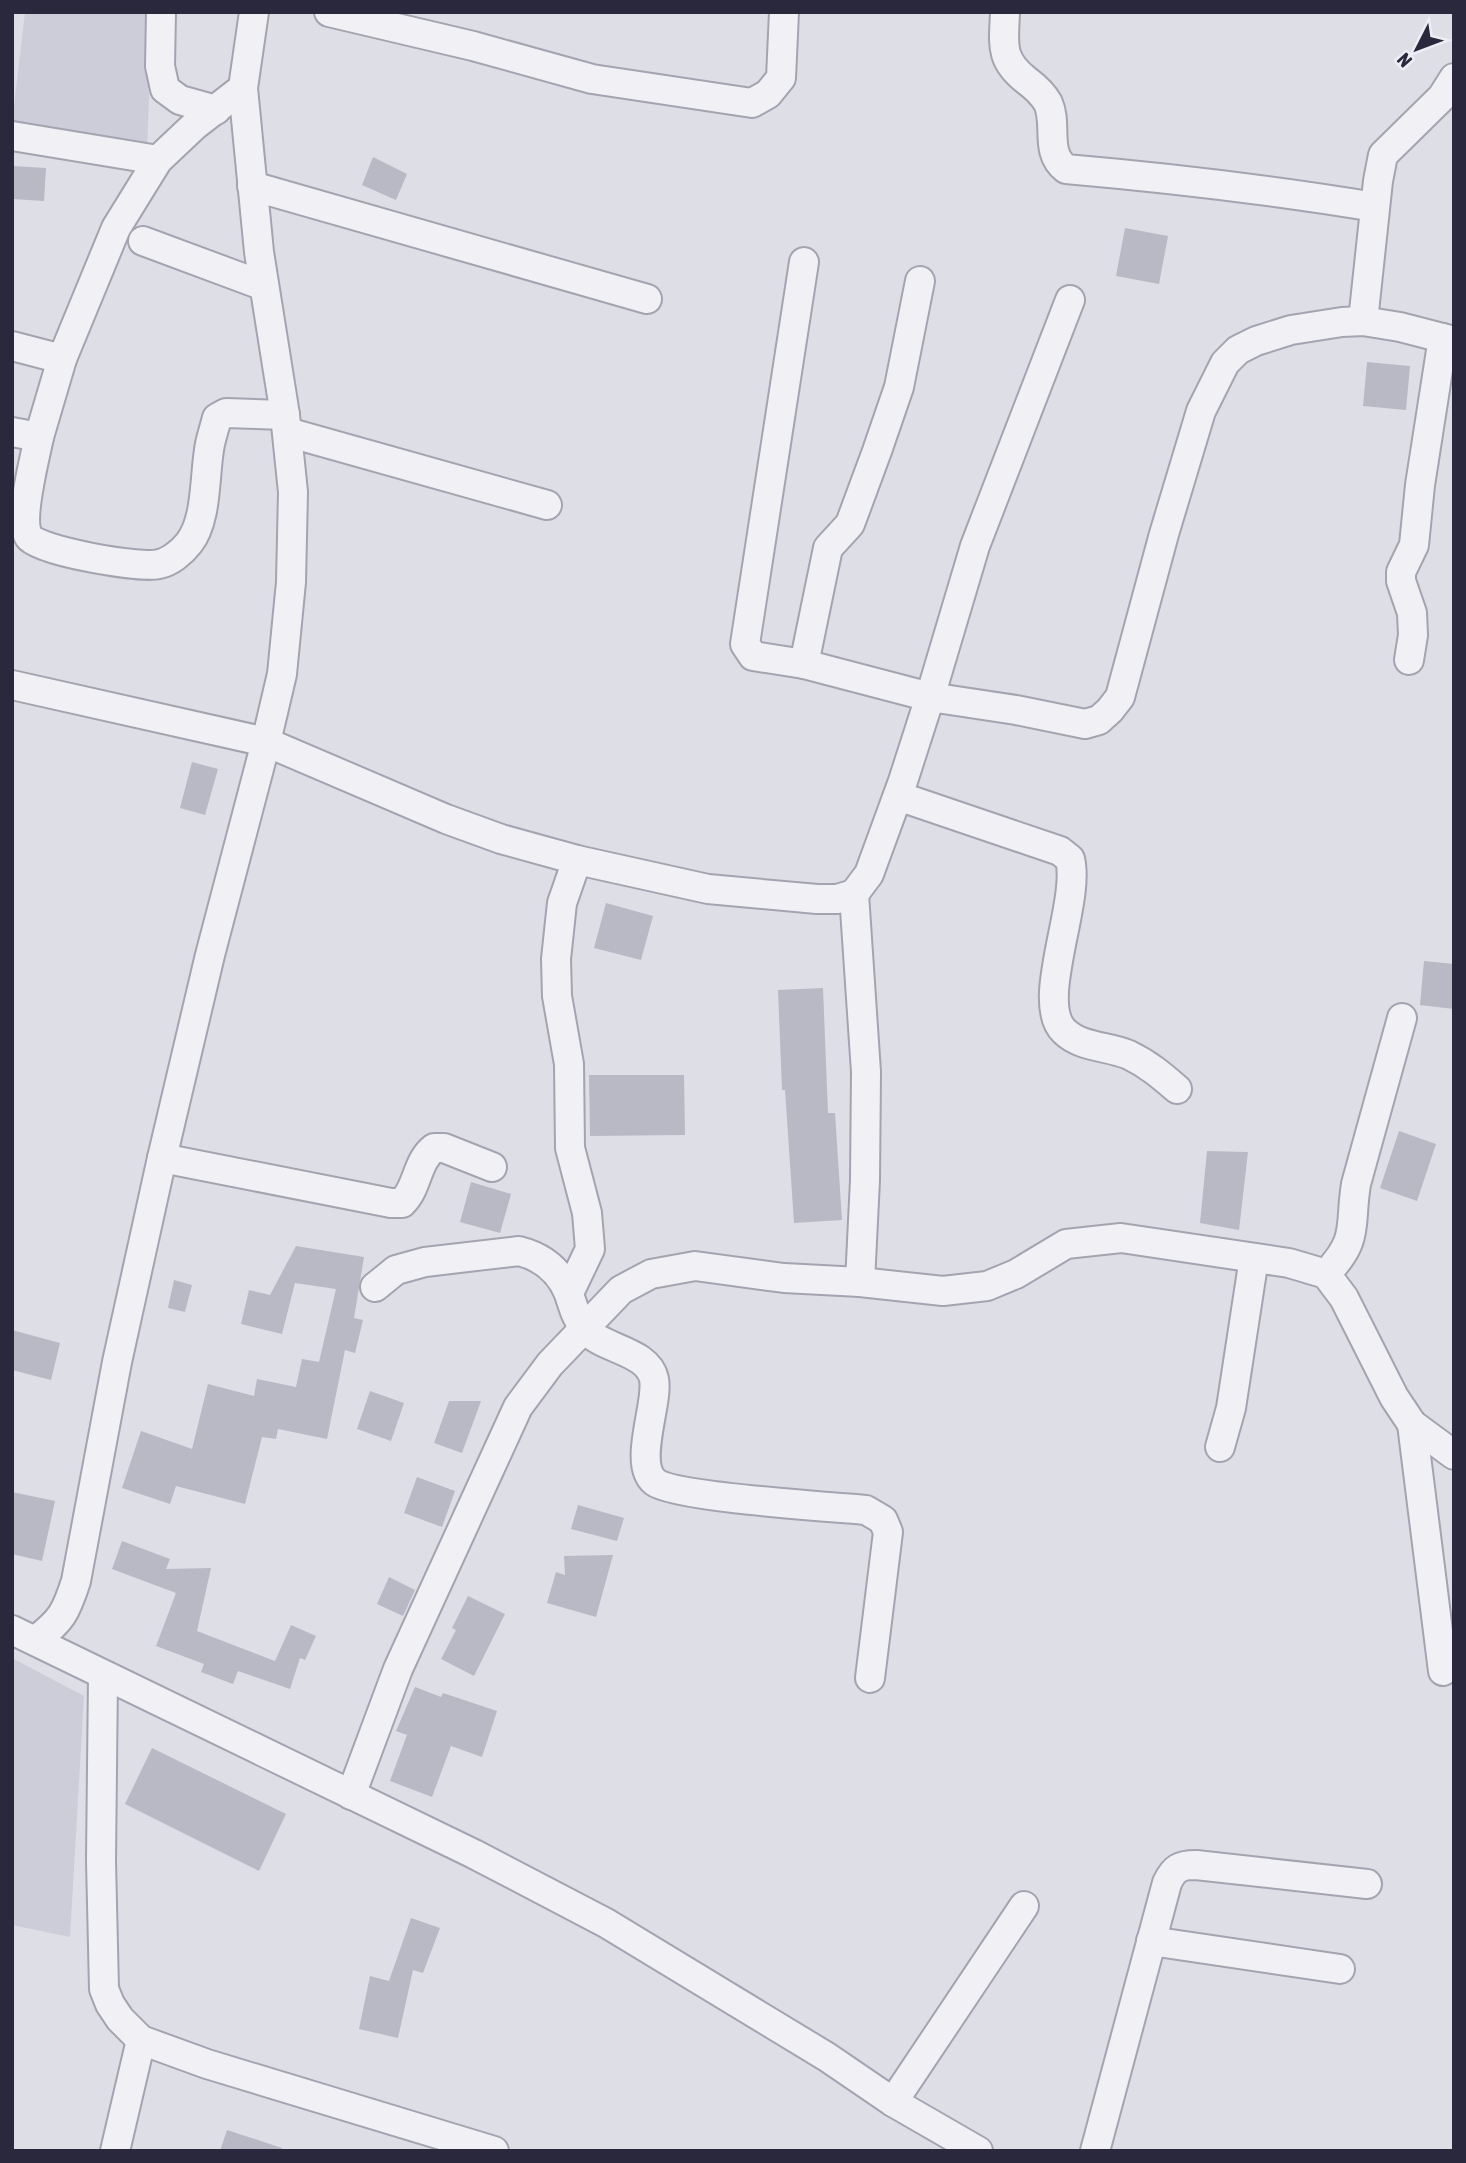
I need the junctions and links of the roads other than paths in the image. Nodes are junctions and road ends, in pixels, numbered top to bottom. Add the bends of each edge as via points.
1 (161, 12) edge
2 (254, 12) edge
3 (329, 12) edge
4 (784, 12) edge
5 (1005, 12) edge
6 (1454, 78) edge
7 (243, 88) junction
8 (216, 110) junction
9 (12, 136) edge
10 (158, 160) junction
11 (252, 186) junction
12 (1375, 207) junction
13 (143, 241) dead end
14 (804, 262) dead end
15 (920, 281) dead end
16 (264, 286) junction
17 (647, 299) dead end
18 (1070, 300) dead end
19 (1363, 321) junction
20 (1448, 340) edge
21 (12, 346) edge
22 (62, 359) junction
23 (286, 424) junction
24 (26, 434) edge
25 (547, 505) dead end
26 (1409, 660) dead end
27 (804, 664) junction
28 (12, 685) edge
29 (930, 697) junction
30 (266, 742) junction
31 (898, 796) junction
32 (577, 860) junction
33 (854, 894) junction
34 (1402, 1018) dead end
35 (1177, 1089) dead end
36 (162, 1158) junction
37 (492, 1167) dead end
38 (1254, 1258) junction
39 (1326, 1274) junction
40 (860, 1282) junction
41 (375, 1287) dead end
42 (569, 1293) junction
43 (584, 1328) junction
44 (1412, 1424) junction
45 (1220, 1447) dead end
46 (1454, 1455) edge
47 (24, 1635) edge
48 (1443, 1671) dead end
49 (103, 1676) junction
50 (870, 1678) dead end
51 (351, 1794) junction
52 (1367, 1884) dead end
53 (1024, 1906) dead end
54 (1152, 1941) junction
55 (1340, 1969) dead end
56 (141, 2040) junction
57 (893, 2102) junction
58 (115, 2151) edge
59 (494, 2151) edge
60 (978, 2151) edge
61 (1095, 2151) edge

1 - 8 street via 160,66 165,89 180,100
2 - 7 street
3 - 4 street via 592,79 752,103 768,94 781,78
5 - 12 street via 1006,60 1048,105 1053,152 1066,169 1200,181
6 - 12 street via 1442,97 1383,155
7 - 8 street
7 - 11 street
8 - 10 street
9 - 10 street
10 - 22 street via 116,228
11 - 16 street
11 - 17 street
12 - 19 street
13 - 16 street
14 - 27 street via 745,644 753,656
15 - 27 street via 899,387 877,452 850,524 828,548
16 - 23 street
18 - 29 street via 975,546
19 - 20 street
19 - 29 street via 1291,330 1238,350 1225,363 1201,411 1120,697 1111,710 1085,724
20 - 26 street via 1420,485 1414,545 1401,572 1412,613
21 - 22 street
22 - 24 street
23 - 24 street via 226,413 217,418 201,512 191,542 158,565 88,557 35,543 27,535 25,517
23 - 25 street
23 - 30 street via 293,492 291,582 282,674
27 - 29 street
28 - 30 street
29 - 31 street
30 - 32 street via 446,819
30 - 36 street
31 - 33 street via 869,874
31 - 35 street via 1060,851 1070,859 1073,880 1053,997 1057,1022 1066,1033 1086,1043 1127,1054 1150,1066
32 - 33 street via 708,889 817,899
32 - 42 street via 562,902 557,996 569,1063 570,1148 587,1213 590,1249
33 - 40 street via 866,1072
34 - 39 street via 1356,1184 1353,1233
36 - 37 street via 391,1203 402,1203 410,1195 428,1152 434,1148
36 - 47 street via 76,1581 56,1625
38 - 39 street
38 - 40 street via 1121,1238 1066,1244 987,1286 943,1291
38 - 45 street via 1231,1408
39 - 44 street via 1344,1298
40 - 43 street via 695,1266 651,1274 621,1290
41 - 42 street via 396,1270 425,1262 519,1251 549,1264
42 - 43 street
43 - 50 street via 651,1369 655,1382 646,1442 648,1471 655,1482 684,1492 866,1510 883,1520 888,1532 886,1560
43 - 51 street via 519,1407 398,1669
44 - 46 street
44 - 48 street
47 - 49 street
49 - 51 street
49 - 56 street via 104,1989 120,2019
51 - 57 street via 606,1923
52 - 54 street via 1183,1865 1167,1883
53 - 57 street
54 - 55 street
54 - 61 street
56 - 58 street
56 - 59 street
57 - 60 street

